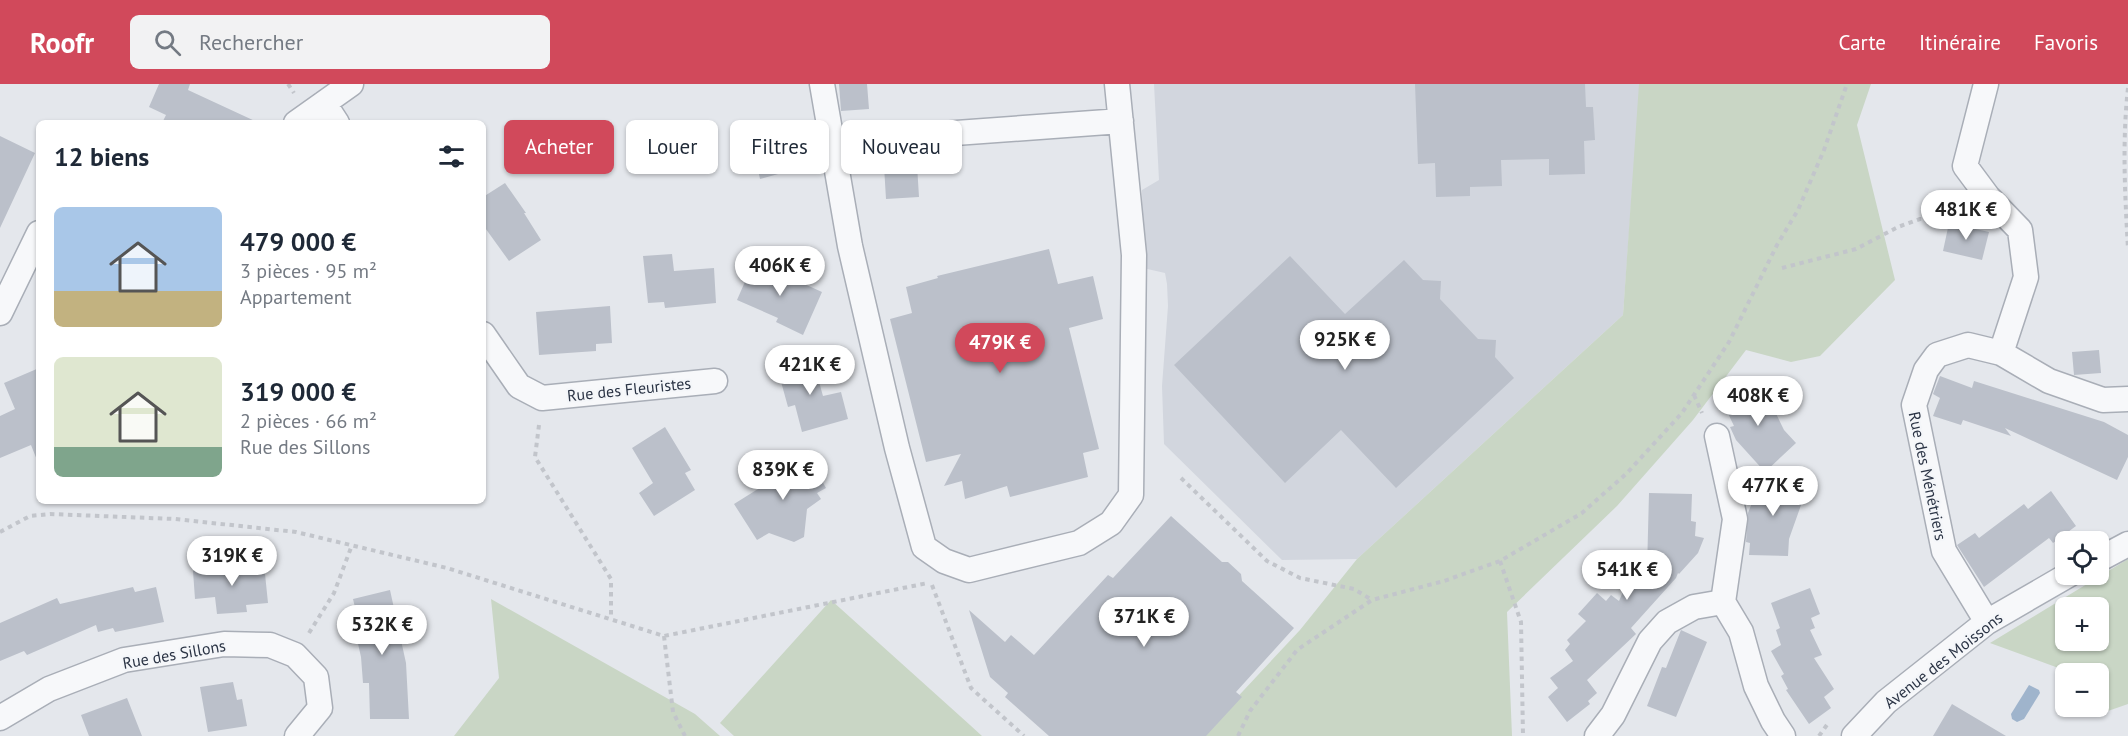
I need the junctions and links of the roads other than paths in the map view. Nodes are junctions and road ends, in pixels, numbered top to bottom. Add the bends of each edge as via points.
1 (351, 84) edge
2 (822, 84) edge
3 (1117, 84) edge
4 (1986, 84) edge
5 (330, 113) edge
6 (306, 120) edge
7 (1121, 122) junction
8 (831, 142) junction
9 (36, 239) edge
10 (0, 313) edge
11 (486, 338) edge
12 (2001, 353) junction
13 (715, 381) dead end
14 (2128, 399) edge
15 (1717, 436) dead end
16 (2128, 544) edge
17 (2109, 554) edge
18 (2055, 583) edge
19 (1724, 602) junction
20 (1987, 622) junction
21 (0, 718) edge
22 (297, 736) edge
23 (1597, 736) edge
24 (1783, 736) edge
25 (1854, 736) edge

1 - 5 street
2 - 8 street
3 - 7 street
4 - 12 street via 1965,166 2020,230 2026,277
5 - 6 street
7 - 8 street
7 - 8 street via 1134,255 1131,495 1112,523 1079,543 969,570 944,561 924,546 850,246
9 - 10 street
11 - 13 street, Rue des Fleuristes via 519,386 542,398
12 - 14 street, Rue des Ménétriers via 2049,381 2092,397
12 - 20 street, Rue des Ménétriers via 1968,345 1937,355 1926,370 1914,405 1944,551
15 - 19 street via 1736,519
16 - 17 street
18 - 20 street, Avenue des Moissons
19 - 23 street via 1694,607 1667,622 1650,640 1613,715
19 - 24 street via 1741,632 1756,686
20 - 25 street, Avenue des Moissons via 1886,702
21 - 22 street, Rue des Sillons via 49,689 124,660 224,644 270,645 295,655 316,677 320,708

